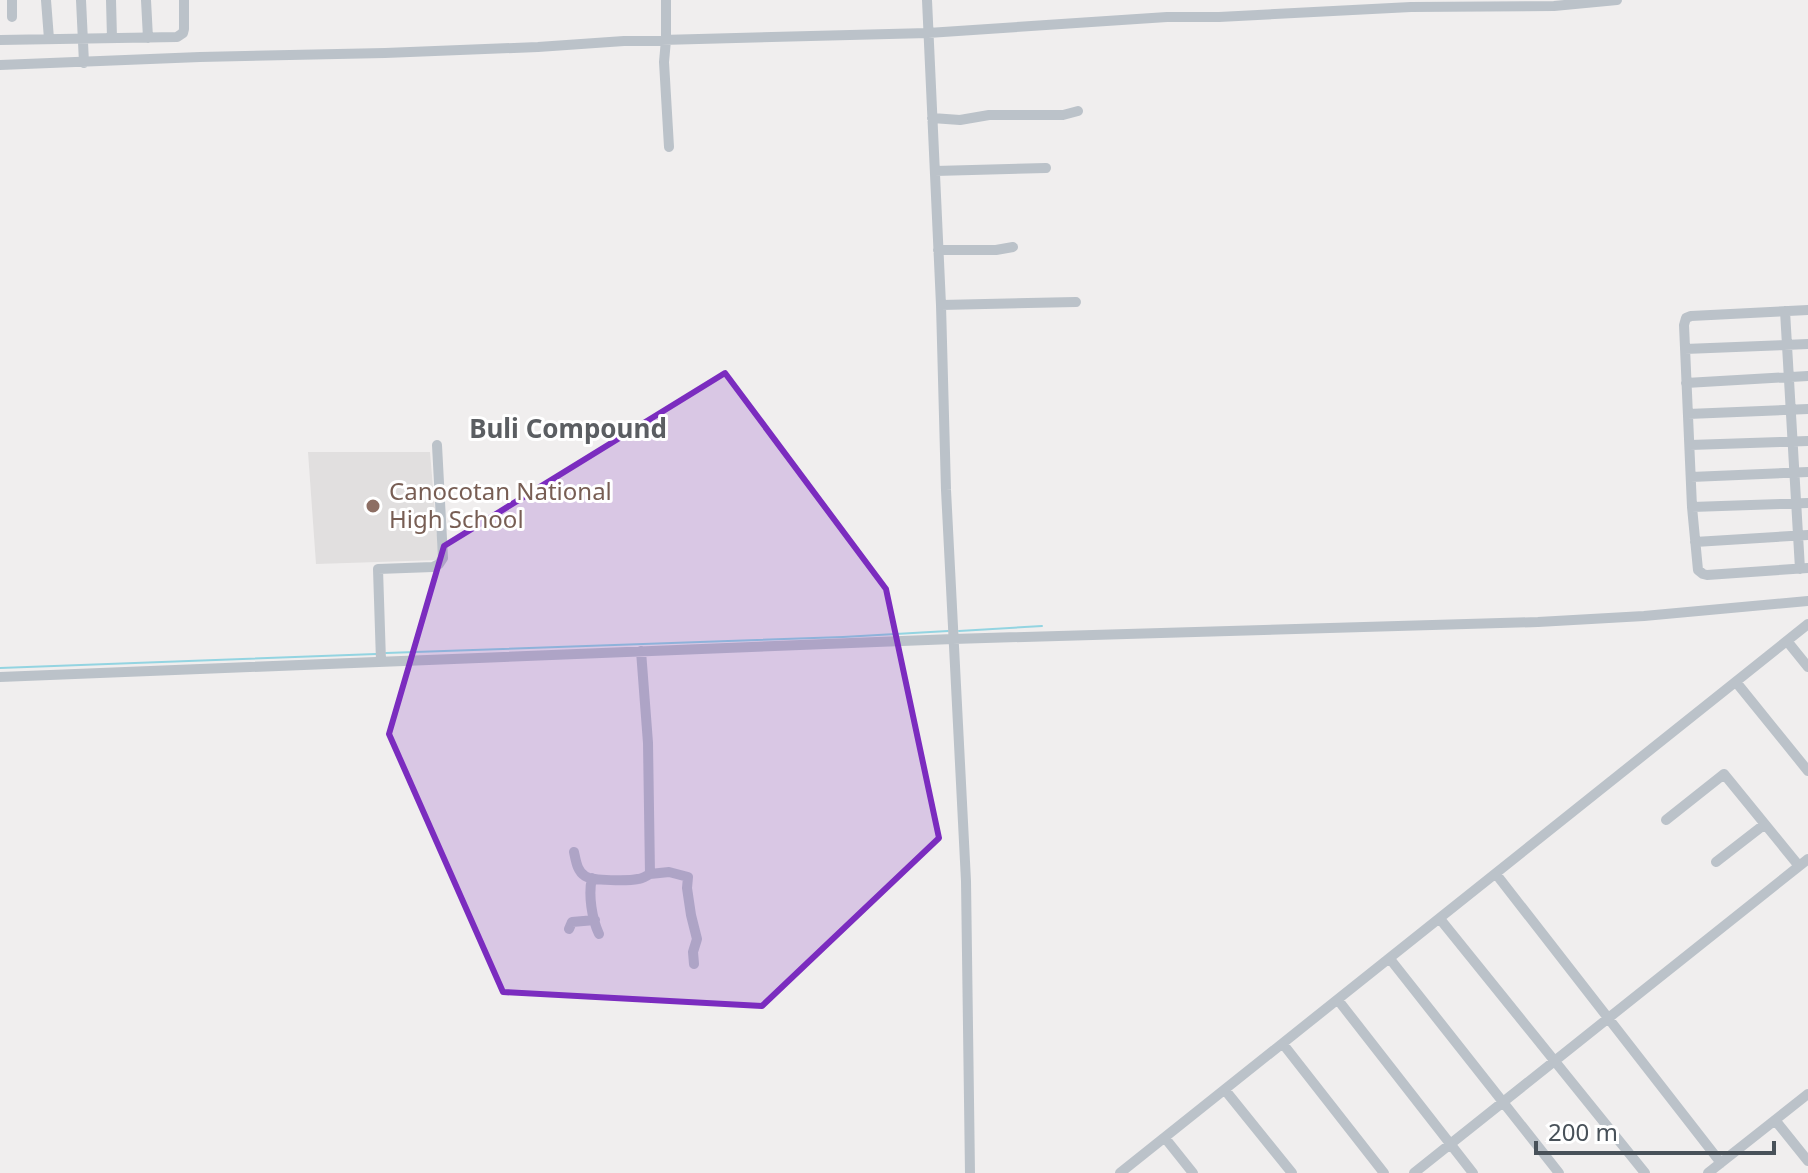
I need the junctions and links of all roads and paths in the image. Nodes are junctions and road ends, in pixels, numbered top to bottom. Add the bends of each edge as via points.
1 (12, 0) edge
2 (46, 0) edge
3 (81, 0) edge
4 (111, 0) edge
5 (146, 0) edge
6 (184, 0) edge
7 (666, 0) edge
8 (927, 0) edge
9 (1617, 0) edge
10 (12, 17) dead end
11 (928, 33) junction
12 (112, 38) junction
13 (148, 38) junction
14 (49, 39) junction
15 (83, 39) junction
16 (0, 40) edge
17 (666, 40) junction
18 (84, 63) junction
19 (0, 65) edge
20 (1078, 111) dead end
21 (932, 118) junction
22 (669, 147) dead end
23 (1046, 168) dead end
24 (935, 171) junction
25 (1013, 247) dead end
26 (938, 250) junction
27 (1076, 302) dead end
28 (941, 305) junction
29 (1808, 310) edge
30 (1785, 311) junction
31 (1808, 344) edge
32 (1788, 345) junction
33 (1685, 349) junction
34 (1808, 376) edge
35 (1789, 377) junction
36 (1686, 383) junction
37 (1808, 409) edge
38 (1791, 410) junction
39 (1688, 414) junction
40 (1808, 441) edge
41 (1794, 442) junction
42 (437, 445) dead end
43 (1690, 445) junction
44 (1795, 472) junction
45 (1808, 472) edge
46 (1691, 477) junction
47 (1796, 503) junction
48 (1808, 503) edge
49 (1692, 507) junction
50 (1803, 535) edge
51 (1695, 542) junction
52 (1804, 569) edge
53 (1808, 601) edge
54 (1808, 624) edge
55 (953, 639) junction
56 (1787, 641) junction
57 (641, 651) junction
58 (381, 661) junction
59 (1808, 667) edge
60 (0, 677) edge
61 (1736, 682) junction
62 (1808, 771) edge
63 (1666, 820) dead end
64 (1765, 824) junction
65 (574, 852) dead end
66 (1716, 862) dead end
67 (1804, 863) edge
68 (650, 874) junction
69 (1496, 874) junction
70 (592, 878) junction
71 (1440, 919) junction
72 (595, 920) junction
73 (569, 929) dead end
74 (599, 934) dead end
75 (1390, 959) junction
76 (694, 964) dead end
77 (1338, 1000) junction
78 (1609, 1019) junction
79 (1283, 1044) junction
80 (1555, 1062) junction
81 (1225, 1090) junction
82 (1808, 1094) edge
83 (1503, 1103) junction
84 (1775, 1120) junction
85 (1165, 1138) junction
86 (1450, 1145) junction
87 (1808, 1161) edge
88 (1721, 1163) junction
89 (970, 1173) edge
90 (1120, 1173) edge
91 (1193, 1173) edge
92 (1292, 1173) edge
93 (1384, 1173) edge
94 (1414, 1173) edge
95 (1473, 1173) edge
96 (1559, 1173) edge
97 (1645, 1173) edge
98 (1708, 1173) edge

1 - 10 street
2 - 14 street
3 - 15 street
4 - 12 street
5 - 13 street
6 - 13 street via 183,33
7 - 17 street
8 - 11 street
9 - 11 street via 1167,17
11 - 17 street
11 - 21 street
12 - 13 street
12 - 15 street
14 - 15 street
14 - 16 street
15 - 18 street
17 - 18 street
17 - 22 street
18 - 19 street
20 - 21 street
21 - 24 street
23 - 24 street
24 - 26 street
25 - 26 street
26 - 28 street
27 - 28 street
28 - 55 street
29 - 30 street
30 - 32 street
30 - 33 street via 1688,317
31 - 32 street
32 - 33 street
32 - 35 street
33 - 36 street
34 - 35 street
35 - 36 street
35 - 38 street
36 - 39 street
37 - 38 street
38 - 39 street
38 - 41 street
39 - 43 street
40 - 41 street
41 - 43 street
41 - 44 street
42 - 58 street via 443,558 433,567 378,569
43 - 46 street
44 - 45 street
44 - 46 street
44 - 47 street
46 - 49 street
47 - 48 street
47 - 49 street
47 - 50 street
49 - 51 street
50 - 51 street
50 - 52 street
51 - 52 street via 1703,574
53 - 55 street via 1538,622
54 - 56 street
55 - 57 street
55 - 89 street via 966,881
56 - 59 street
56 - 61 street
57 - 58 street
57 - 68 street
58 - 60 street
61 - 62 street
61 - 69 street
63 - 64 street via 1724,774
64 - 66 street
64 - 67 street
65 - 70 street via 579,870
67 - 78 street
68 - 70 street via 640,880
68 - 76 street via 688,877 697,939
69 - 71 street
69 - 78 street
70 - 72 street
71 - 75 street
71 - 80 street
72 - 73 street via 572,922
72 - 74 street
75 - 77 street
75 - 83 street
77 - 79 street
77 - 86 street
78 - 80 street
78 - 88 street
79 - 81 street
79 - 93 street
80 - 83 street
80 - 97 street
81 - 85 street
81 - 92 street
82 - 84 street
83 - 86 street
83 - 96 street
84 - 87 street
84 - 88 street
85 - 90 street
85 - 91 street
86 - 94 street
86 - 95 street
88 - 98 street

